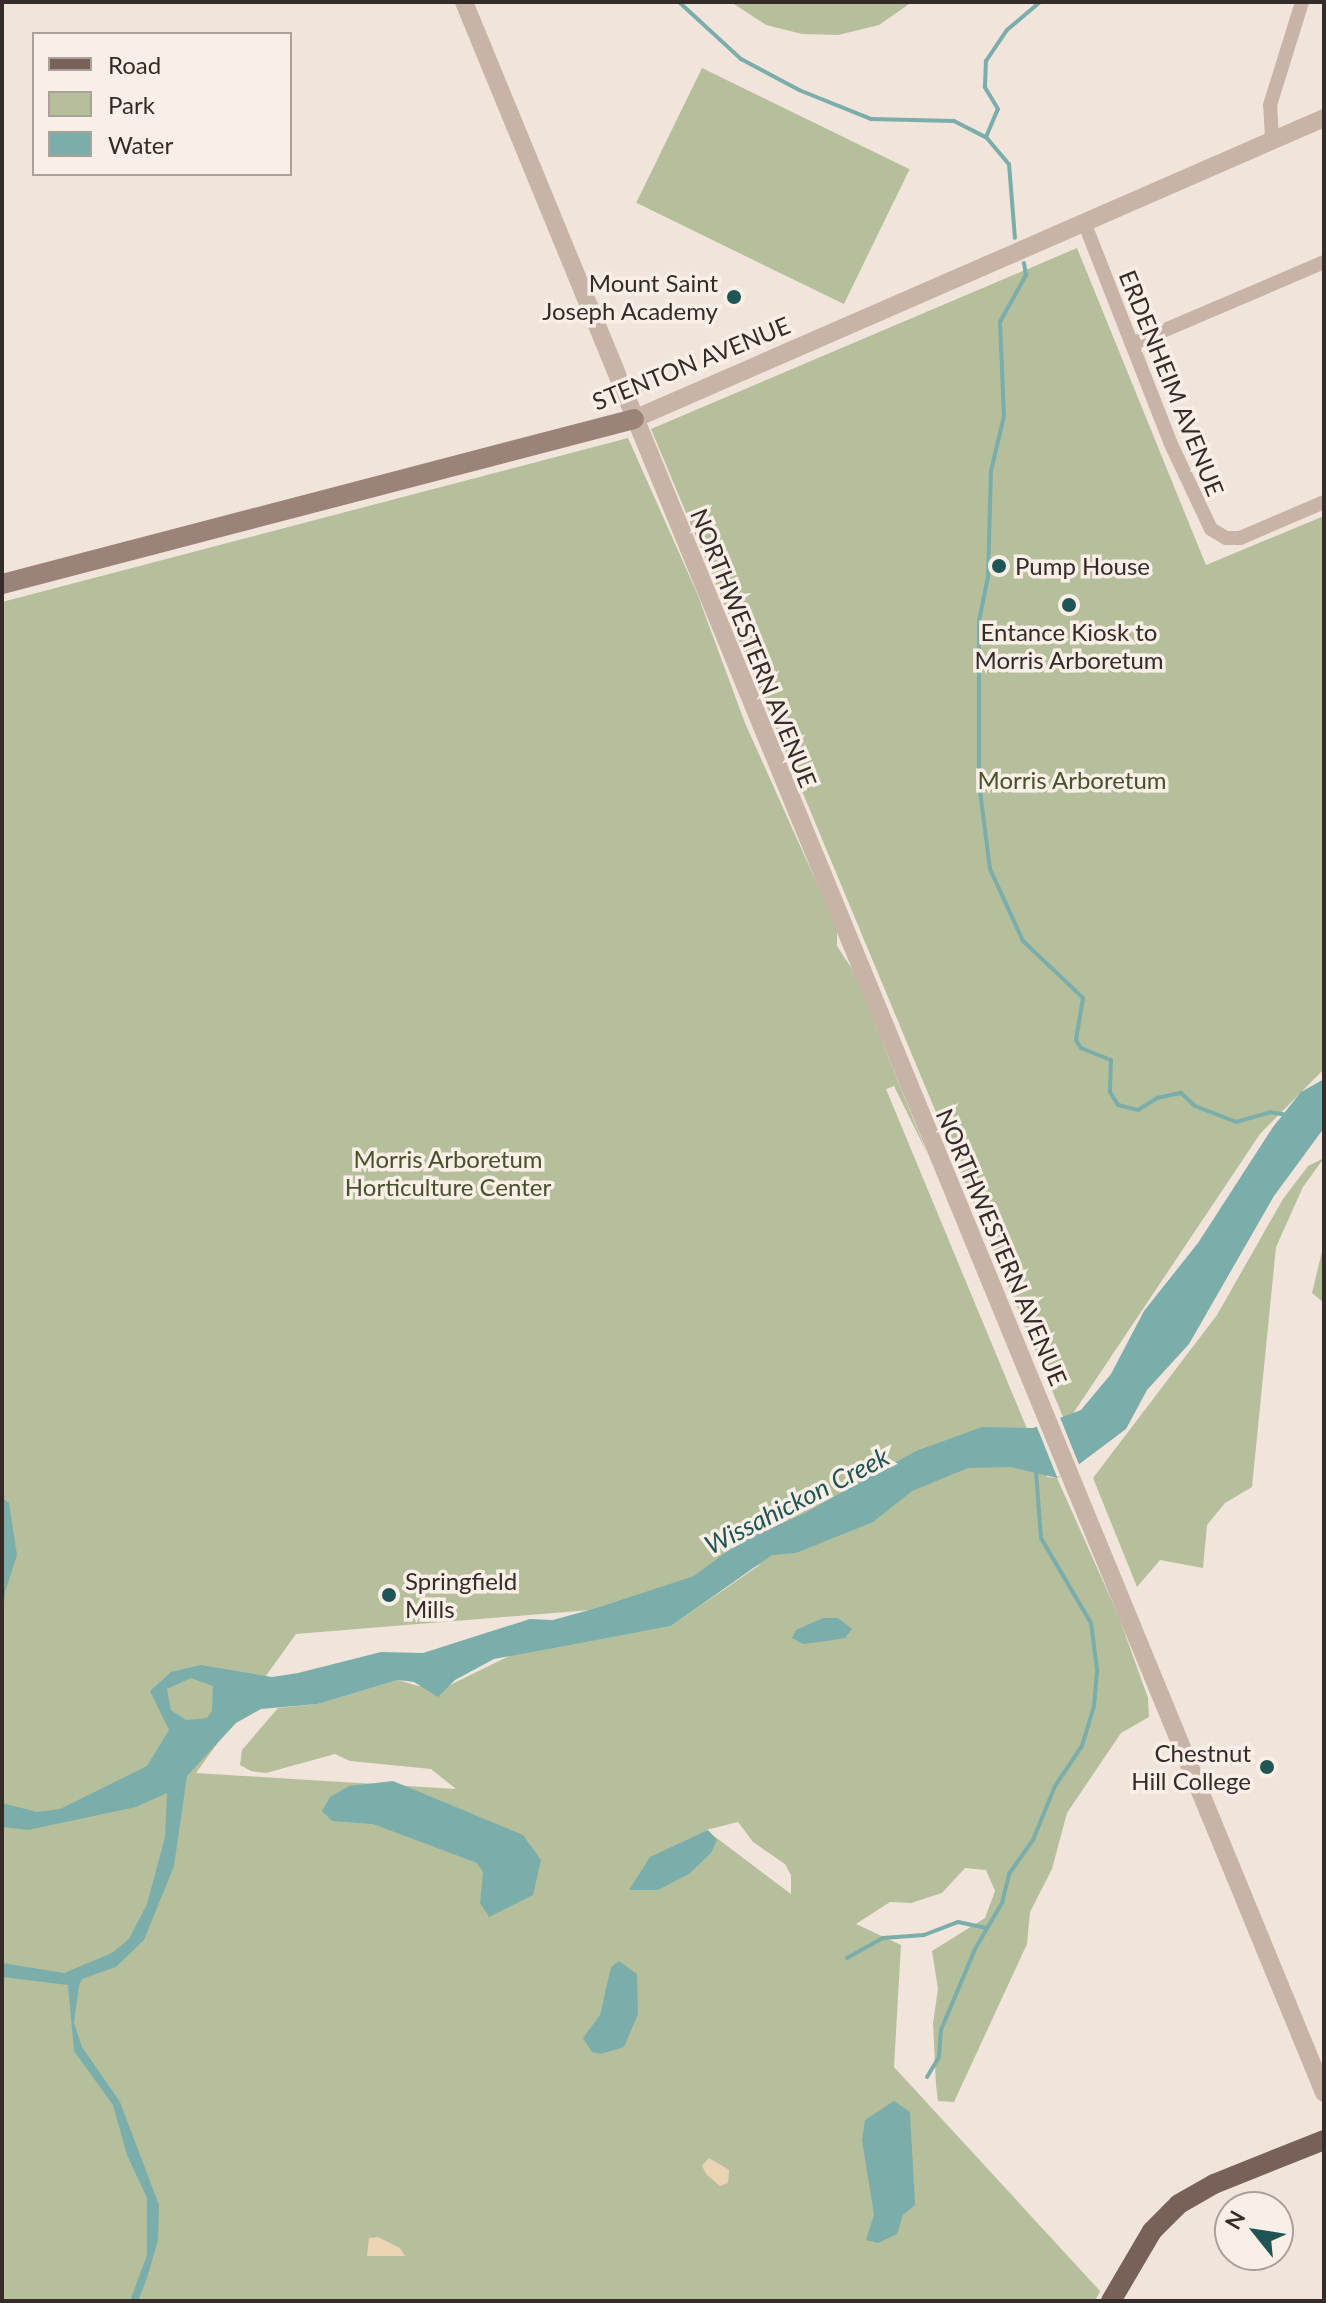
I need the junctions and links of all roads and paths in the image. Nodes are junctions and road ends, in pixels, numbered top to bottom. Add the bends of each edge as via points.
1 (464, 2) edge
2 (1302, 2) edge
3 (1324, 118) edge
4 (1272, 140) junction
5 (1084, 222) junction
6 (1324, 262) edge
7 (1132, 344) junction
8 (634, 419) junction
9 (1324, 502) edge
10 (2, 584) edge
11 (1324, 2093) edge
12 (1324, 2140) edge
13 (1111, 2301) edge

1 - 8 street, NORTHWESTERN AVENUE
2 - 4 street via 1270,105
3 - 4 street, STENTON AVENUE
4 - 5 street, STENTON AVENUE
5 - 7 street, ERDENHEIM AVENUE
5 - 8 street, STENTON AVENUE
6 - 7 street
7 - 9 street, ERDENHEIM AVENUE via 1206,523 1226,538 1240,538
8 - 10 main road, STENTON AVENUE
8 - 11 street, NORTHWESTERN AVENUE
12 - 13 main road via 1179,2204 1152,2231

